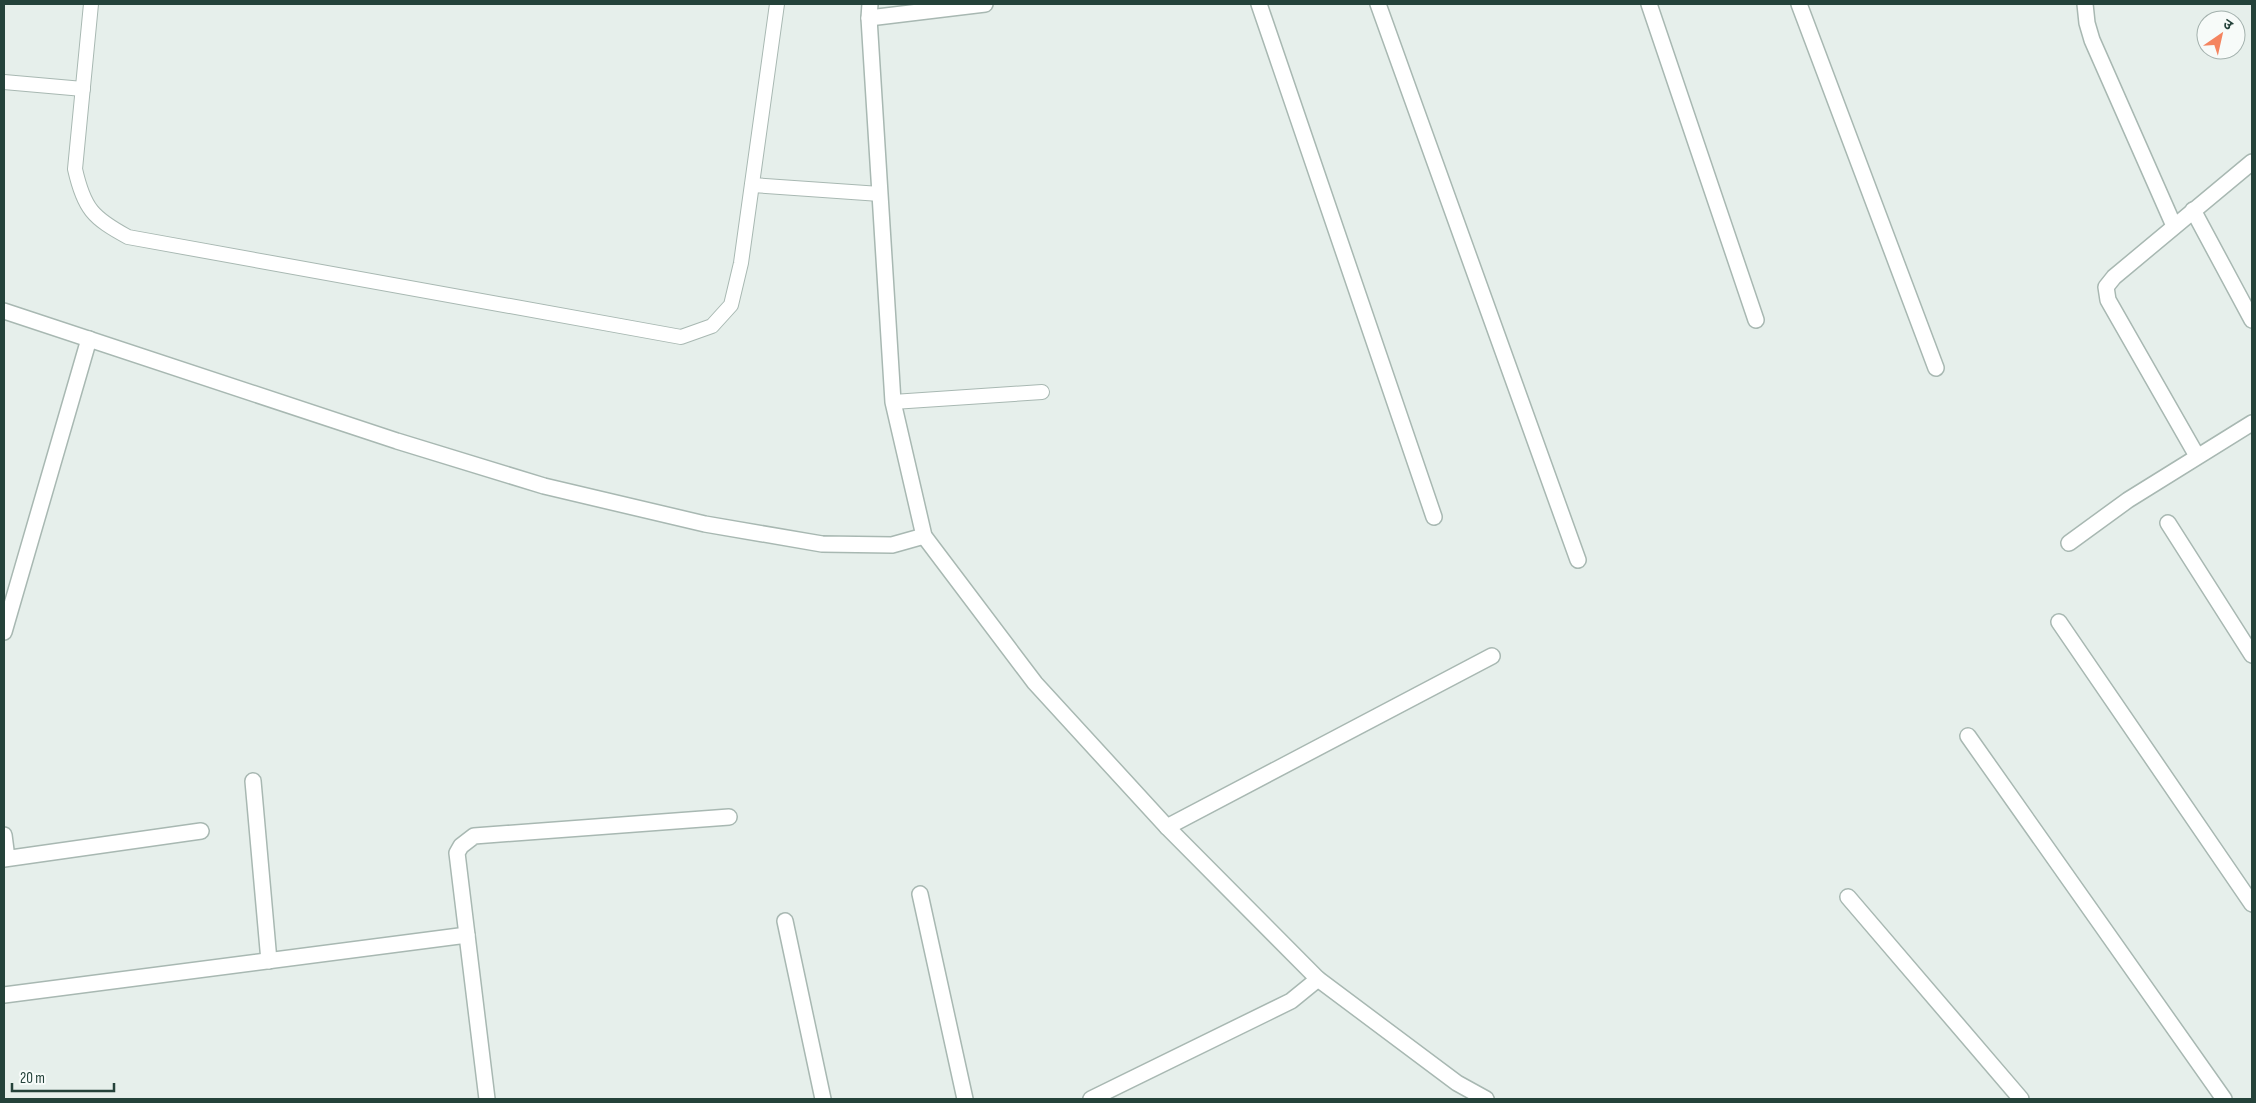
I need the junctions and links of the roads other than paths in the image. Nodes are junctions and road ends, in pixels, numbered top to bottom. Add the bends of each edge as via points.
1 (91, 4) edge
2 (777, 4) edge
3 (985, 4) edge
4 (1260, 4) edge
5 (1378, 4) edge
6 (1649, 4) edge
7 (1799, 4) edge
8 (2085, 4) edge
9 (869, 11) edge
10 (4, 82) edge
11 (83, 89) junction
12 (2252, 162) edge
13 (752, 185) junction
14 (880, 194) junction
15 (2193, 210) junction
16 (2174, 226) junction
17 (4, 311) edge
18 (1756, 320) dead end
19 (2252, 320) edge
20 (90, 339) junction
21 (1936, 368) dead end
22 (1042, 392) dead end
23 (893, 402) junction
24 (2252, 423) edge
25 (2197, 456) junction
26 (1434, 517) dead end
27 (2168, 523) dead end
28 (924, 536) junction
29 (2069, 543) dead end
30 (1578, 560) dead end
31 (2059, 622) dead end
32 (4, 632) edge
33 (2252, 655) edge
34 (1492, 656) dead end
35 (1968, 736) dead end
36 (253, 780) dead end
37 (729, 817) dead end
38 (1167, 827) junction
39 (201, 832) dead end
40 (4, 836) edge
41 (5, 859) edge
42 (920, 894) dead end
43 (1848, 897) dead end
44 (2252, 904) edge
45 (785, 921) dead end
46 (468, 935) junction
47 (269, 961) junction
48 (1318, 979) junction
49 (4, 995) edge
50 (488, 1099) edge
51 (823, 1099) edge
52 (965, 1099) edge
53 (1091, 1099) edge
54 (1486, 1099) edge
55 (2021, 1099) edge
56 (2224, 1099) edge

1 - 11 lane
2 - 13 lane
3 - 9 street
4 - 26 street
5 - 30 street
6 - 18 street
7 - 21 street
8 - 16 street via 2092,40
9 - 14 street
10 - 11 lane
11 - 13 lane via 75,169 81,195 100,222 128,237 681,337 712,326 731,305 741,263
12 - 15 street
13 - 14 lane
14 - 23 street
15 - 16 street
15 - 19 street
16 - 25 street via 2114,276 2106,287 2108,300
17 - 20 street
20 - 28 street via 397,441 563,490 705,524 822,544 892,545
20 - 32 street
22 - 23 lane
23 - 28 street
24 - 25 street
25 - 29 street
27 - 33 street
28 - 38 street via 1035,683
31 - 44 street
34 - 38 street
35 - 56 street
36 - 47 street
37 - 46 street via 474,836 460,846 457,853
38 - 48 street
39 - 41 street
40 - 41 street
42 - 52 street
43 - 55 street
45 - 51 street
46 - 47 street
46 - 50 street
47 - 49 street
48 - 53 street via 1291,1001
48 - 54 street via 1457,1083

